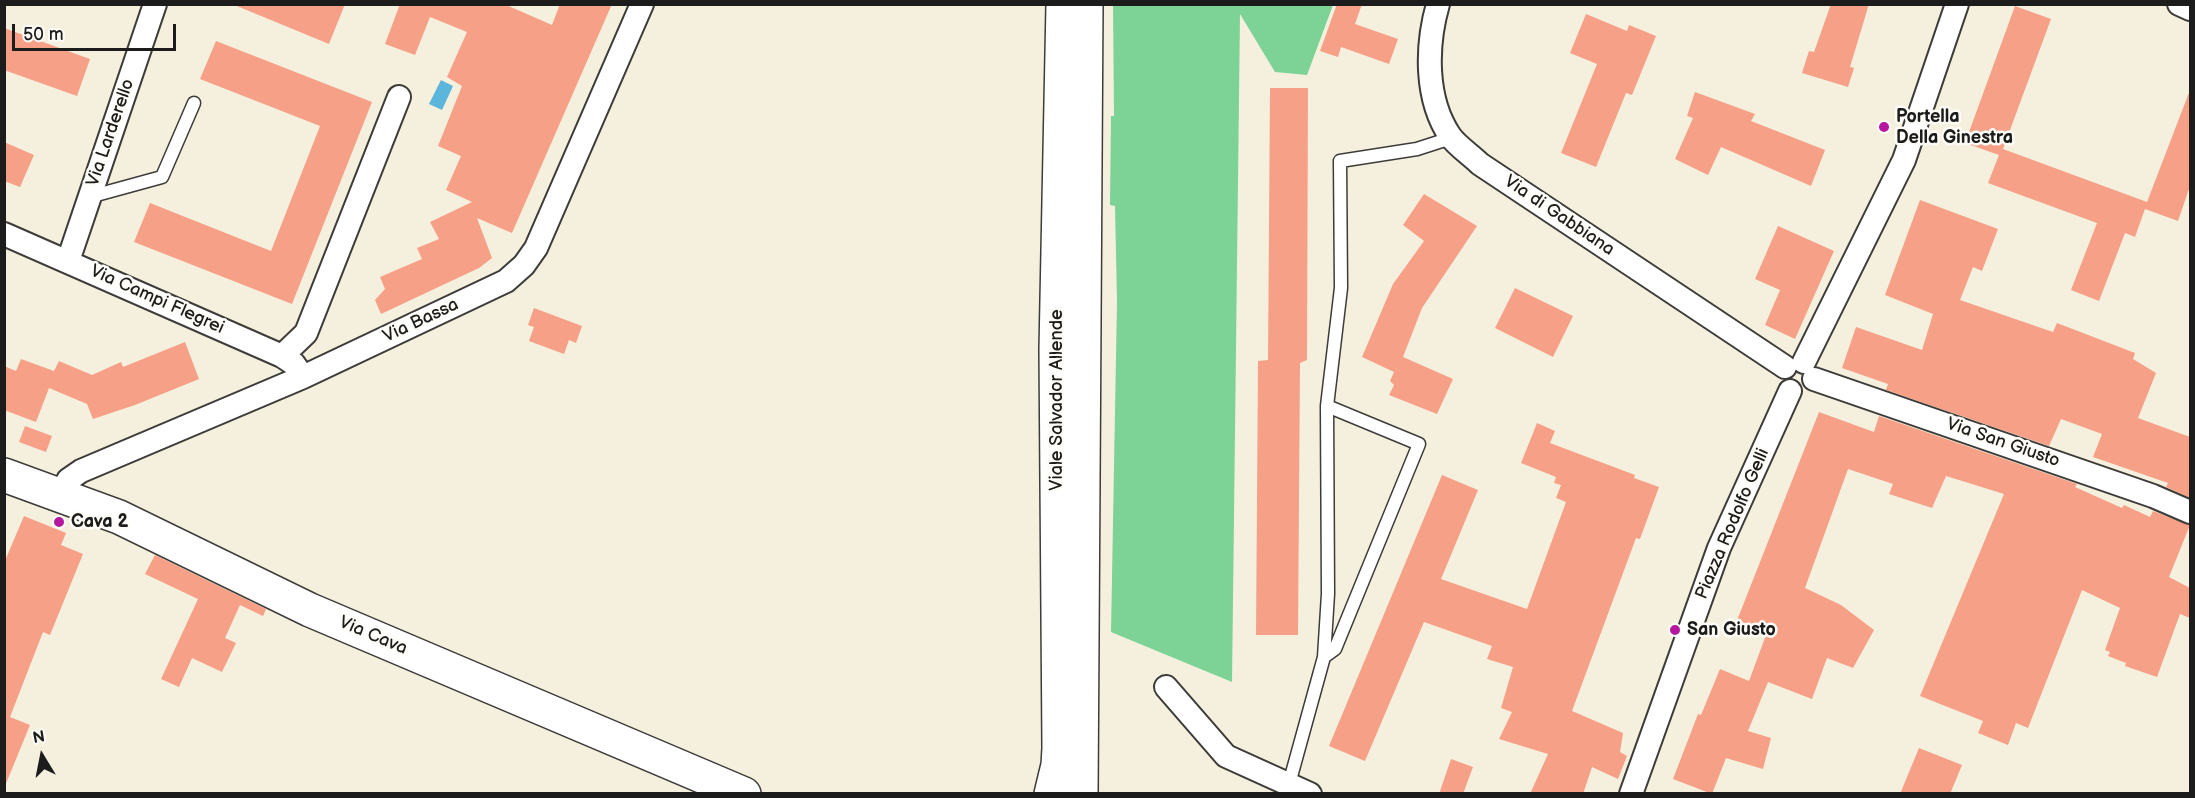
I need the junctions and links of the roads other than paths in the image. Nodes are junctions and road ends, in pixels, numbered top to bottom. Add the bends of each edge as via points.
1 (155, 4) edge
2 (642, 4) edge
3 (1063, 4) edge
4 (1086, 4) edge
5 (1438, 4) edge
6 (1957, 4) edge
7 (2179, 4) edge
8 (2190, 9) edge
9 (399, 97) dead end
10 (194, 103) dead end
11 (1450, 138) junction
12 (89, 197) junction
13 (4, 234) edge
14 (68, 261) junction
15 (282, 356) junction
16 (1801, 369) junction
17 (303, 377) junction
18 (1327, 406) junction
19 (4, 475) edge
20 (62, 496) junction
21 (2190, 512) edge
22 (1324, 657) junction
23 (1166, 687) dead end
24 (1289, 784) junction
25 (744, 794) edge
26 (1051, 794) edge
27 (1081, 794) edge
28 (1310, 794) edge
29 (1631, 794) edge

1 - 12 street, Via Larderello
2 - 17 street, Via Bassa via 536,248 524,265 506,281
3 - 26 main road, Viale Salvador Allende via 1056,349 1059,748
4 - 27 main road, Viale Salvador Allende
5 - 11 street, Via di Gabbiana via 1430,50 1431,78 1437,112
6 - 16 street via 1904,160
7 - 8 street
9 - 15 street via 306,333
10 - 12 lane via 162,177
11 - 16 street, Via di Gabbiana via 1480,164
11 - 18 lane via 1417,148 1340,161 1341,288
12 - 14 street, Via Larderello
13 - 14 street, Via Campi Flegrei
14 - 15 street, Via Campi Flegrei
15 - 17 street, Via Campi Flegrei via 294,363
16 - 21 street, Via San Giusto
16 - 29 street, Piazza Rodolfo Gelli via 1807,390 1790,391 1719,548
17 - 20 street, Via Bassa via 81,471 68,480
18 - 22 lane via 1328,594
18 - 22 lane via 1419,444 1335,649
19 - 20 main road, Via Cava
20 - 25 main road, Via Cava via 119,517 310,610
22 - 24 lane
23 - 24 street via 1226,756
24 - 28 street

